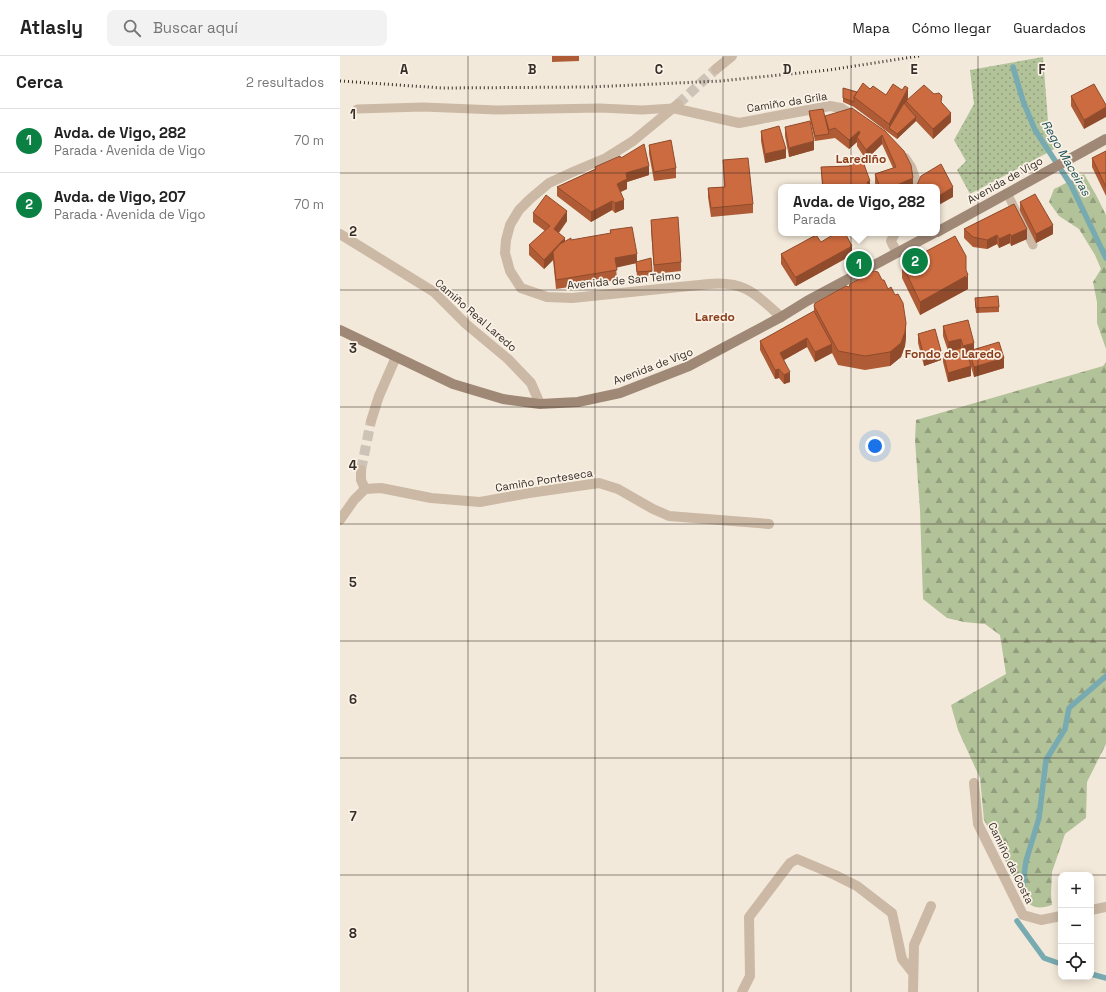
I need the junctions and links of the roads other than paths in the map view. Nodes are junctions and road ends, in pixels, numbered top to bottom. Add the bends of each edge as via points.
1 (732, 56) edge
2 (716, 69) tunnel mouth
3 (676, 106) junction
4 (357, 109) dead end
5 (865, 124) edge
6 (1106, 139) edge
7 (901, 151) edge
8 (917, 184) edge
9 (1007, 193) junction
10 (940, 230) edge
11 (340, 234) edge
12 (893, 236) edge
13 (929, 236) edge
14 (1033, 244) dead end
15 (898, 253) junction
16 (781, 317) junction
17 (340, 330) edge
18 (396, 357) junction
19 (540, 404) junction
20 (370, 421) tunnel mouth
21 (361, 470) tunnel mouth
22 (365, 489) junction
23 (340, 520) edge
24 (769, 524) dead end
25 (974, 783) dead end
26 (931, 906) dead end
27 (1106, 907) edge
28 (1094, 909) edge
29 (1058, 917) edge
30 (913, 973) junction
31 (742, 992) edge
32 (913, 992) edge

1 - 2 street
3 - 4 lane via 642,110 424,107
3 - 5 street, Camiño da Grila via 739,123 830,106 841,108
3 - 16 street, Avenida de San Telmo via 633,141 606,158 549,183 530,199 519,210 510,225 505,253 510,271 521,288 547,297 572,298 709,284 733,284 746,288
6 - 9 main road, Avenida de Vigo
7 - 8 street via 911,167
9 - 10 main road, Avenida de Vigo
9 - 14 lane
11 - 19 street, Camiño Real Laredo via 434,292 531,383
12 - 15 street via 891,241
13 - 15 main road, Avenida de Vigo
15 - 16 main road, Avenida de Vigo
16 - 19 main road, Avenida de Vigo via 689,366 620,393 578,402
17 - 18 main road, Avenida de Vigo
18 - 19 main road, Avenida de Vigo via 453,384 503,399
18 - 20 street
21 - 22 street via 361,480
22 - 23 street
22 - 24 street, Camiño Ponteseca via 381,488 431,498 480,502 599,483 618,489 669,516
25 - 29 street, Camiño da Costa via 978,824 1023,915 1041,920
26 - 30 street via 914,945
27 - 28 street
30 - 31 street via 902,959 892,913 857,886 797,859 790,863 749,917 750,976
30 - 32 street

